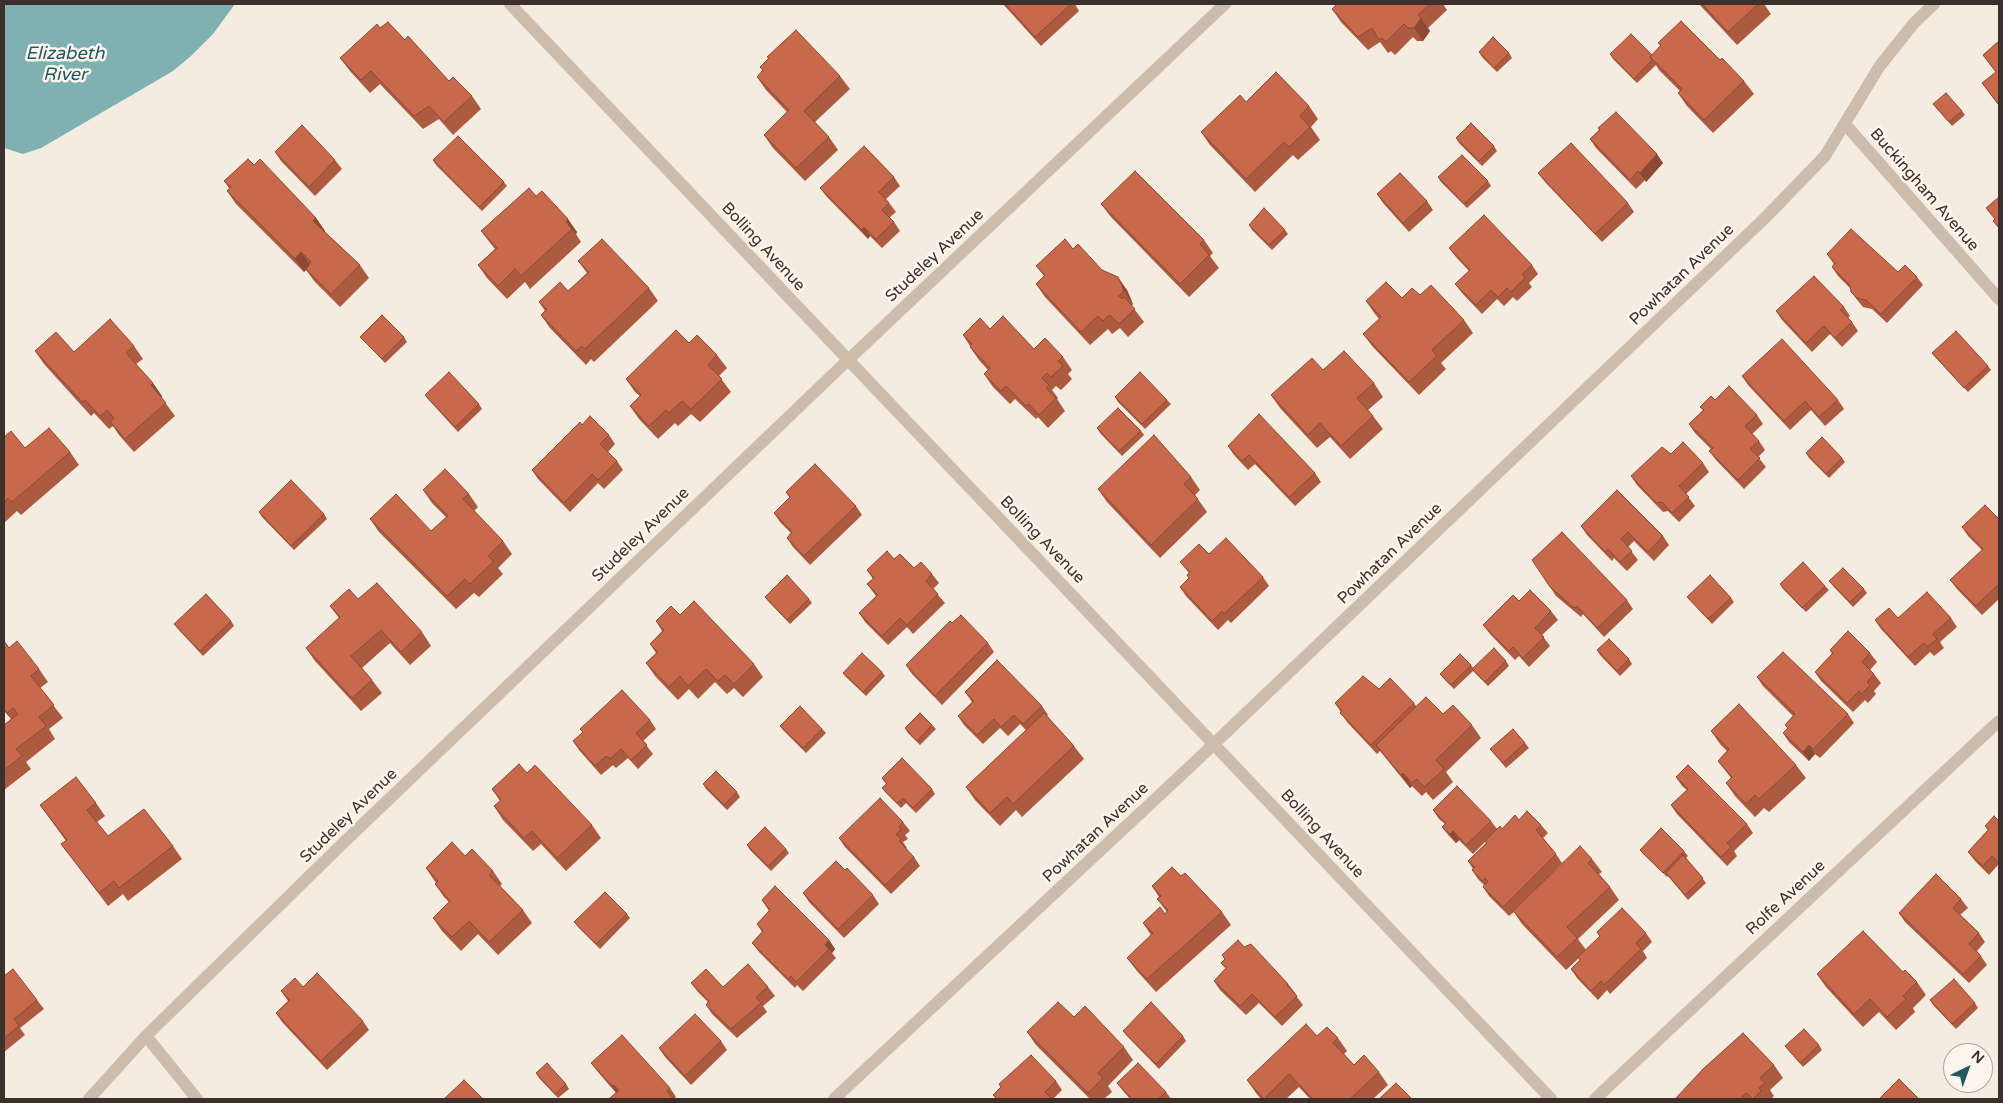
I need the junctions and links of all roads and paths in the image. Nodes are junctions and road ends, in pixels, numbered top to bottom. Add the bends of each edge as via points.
1 (510, 4) edge
2 (1225, 4) edge
3 (1934, 4) edge
4 (1845, 124) junction
5 (1999, 300) edge
6 (848, 360) junction
7 (1999, 721) edge
8 (1214, 744) junction
9 (146, 1036) junction
10 (89, 1099) edge
11 (197, 1099) edge
12 (834, 1099) edge
13 (1551, 1099) edge
14 (1595, 1099) edge

1 - 6 street, Bolling Avenue
2 - 6 street, Studeley Avenue
3 - 4 street, Powhatan Avenue via 1914,22 1879,67
4 - 5 street, Buckingham Avenue
4 - 8 street, Powhatan Avenue via 1825,156 1765,218
6 - 8 street, Bolling Avenue
6 - 9 street, Studeley Avenue
7 - 14 street, Rolfe Avenue
8 - 12 street, Powhatan Avenue
8 - 13 street, Bolling Avenue
9 - 10 street, Studeley Avenue
9 - 11 street

